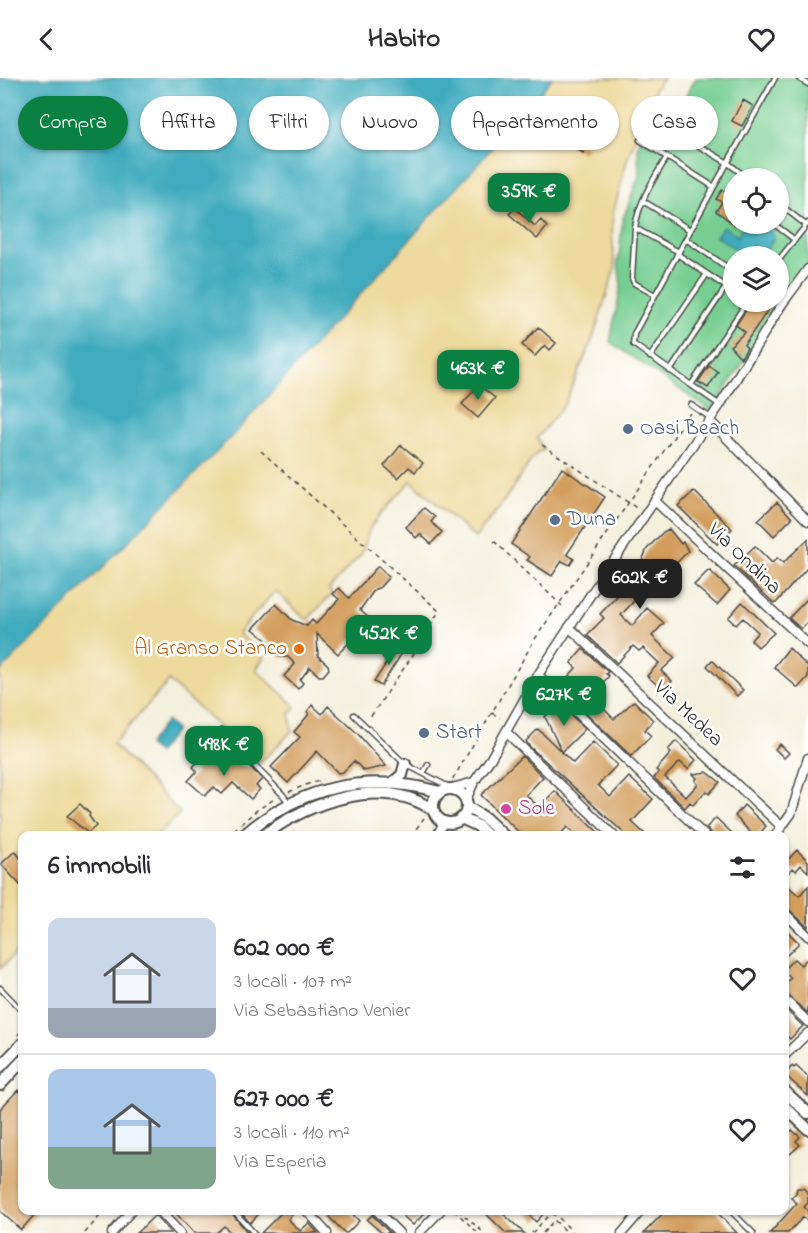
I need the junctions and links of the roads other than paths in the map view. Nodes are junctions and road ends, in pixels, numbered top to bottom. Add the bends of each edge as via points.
1 (775, 78) edge
2 (798, 78) edge
3 (808, 84) edge
4 (656, 150) edge
5 (706, 150) edge
6 (668, 157) junction
7 (728, 163) junction
8 (734, 168) edge
9 (714, 187) junction
10 (642, 201) junction
11 (789, 211) edge
12 (807, 224) edge
13 (635, 228) junction
14 (690, 231) junction
15 (787, 234) edge
16 (686, 239) junction
17 (795, 240) junction
18 (789, 247) edge
19 (678, 253) junction
20 (723, 264) edge
21 (808, 269) edge
22 (707, 274) junction
23 (723, 285) edge
24 (723, 292) edge
25 (655, 294) junction
26 (740, 312) edge
27 (650, 357) junction
28 (670, 371) junction
29 (691, 386) junction
30 (720, 405) junction
31 (693, 406) road end
32 (710, 420) junction
33 (655, 501) junction
34 (808, 521) edge
35 (569, 627) junction
36 (808, 644) edge
37 (538, 675) junction
38 (354, 715) dead end
39 (506, 732) junction
40 (211, 753) dead end
41 (808, 758) edge
42 (405, 764) junction
43 (428, 765) dead end
44 (423, 773) junction
45 (474, 782) junction
46 (391, 784) junction
47 (452, 788) junction
48 (440, 792) junction
49 (289, 804) junction
50 (467, 804) junction
51 (433, 810) junction
52 (461, 818) junction
53 (444, 822) junction
54 (782, 827) junction
55 (249, 831) edge
56 (270, 831) edge
57 (440, 831) edge
58 (483, 831) edge
59 (499, 831) edge
60 (609, 831) edge
61 (700, 831) edge
62 (779, 831) edge
63 (789, 917) edge
64 (808, 936) edge
65 (0, 988) edge
66 (789, 1004) edge
67 (18, 1007) edge
68 (808, 1022) edge
69 (808, 1033) edge
70 (18, 1048) edge
71 (789, 1051) edge
72 (18, 1065) edge
73 (0, 1067) edge
74 (0, 1085) edge
75 (789, 1096) edge
76 (789, 1111) edge
77 (808, 1113) edge
78 (808, 1129) edge
79 (128, 1215) edge
80 (164, 1215) edge
81 (238, 1215) edge
82 (311, 1215) edge
83 (381, 1215) edge
84 (436, 1215) edge
85 (638, 1215) edge
86 (735, 1215) edge
87 (112, 1233) edge
88 (180, 1233) edge
89 (254, 1233) edge
90 (327, 1233) edge
91 (399, 1233) edge
92 (419, 1233) edge
93 (622, 1233) edge
94 (753, 1233) edge

1 - 7 lane
2 - 3 lane
4 - 6 lane
5 - 7 lane
6 - 9 lane
6 - 10 lane
7 - 8 lane
7 - 9 lane
9 - 14 lane
10 - 13 lane
10 - 14 lane
11 - 12 lane
12 - 17 lane
13 - 19 lane
13 - 25 lane via 632,278
14 - 16 lane
15 - 17 lane
16 - 19 lane
16 - 20 lane
17 - 18 lane
19 - 22 lane
19 - 25 lane
21 - 30 street
22 - 23 lane
22 - 27 lane
24 - 28 lane
25 - 27 lane via 632,339 636,348
26 - 29 lane
27 - 28 lane
28 - 29 lane
29 - 30 lane
30 - 32 street
31 - 32 lane
32 - 33 street
32 - 34 street
33 - 35 street
33 - 36 street, Via Ondina
35 - 37 street
35 - 54 street, Via Medea
37 - 39 street
37 - 61 street
38 - 42 lane
39 - 45 street
39 - 60 street
40 - 49 lane via 219,760 230,749 243,762 252,764
41 - 54 street via 791,814
42 - 44 lane
42 - 46 street via 402,775
43 - 44 lane
44 - 47 lane
45 - 47 street
45 - 50 street
46 - 48 street
46 - 49 street via 336,786
47 - 48 street
47 - 50 street via 461,792
48 - 51 street
49 - 55 street
50 - 52 street
50 - 59 street
51 - 53 street
51 - 56 street via 413,800 363,795 318,805
52 - 53 street
52 - 58 street
53 - 57 street
54 - 62 street
63 - 64 street
65 - 67 lane
66 - 68 street
69 - 71 street
70 - 73 street
72 - 74 street
75 - 77 street
76 - 78 street
79 - 87 street
80 - 88 street
81 - 89 lane
82 - 90 street
83 - 91 street
84 - 92 street
85 - 93 street
86 - 94 lane

